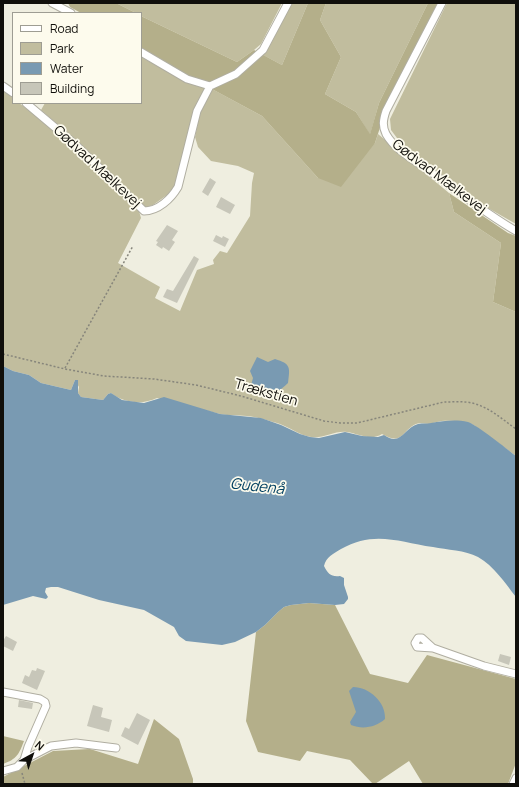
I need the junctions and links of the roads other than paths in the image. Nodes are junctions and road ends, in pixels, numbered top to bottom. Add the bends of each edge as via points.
1 (52, 3) edge
2 (288, 3) edge
3 (442, 3) edge
4 (69, 12) edge
5 (142, 53) edge
6 (3, 86) edge
7 (210, 86) junction
8 (12, 92) edge
9 (27, 104) edge
10 (516, 232) edge
11 (433, 648) dead end
12 (516, 674) edge
13 (3, 692) edge
14 (116, 748) dead end
15 (24, 760) junction
16 (3, 771) edge
17 (516, 778) edge
18 (513, 784) edge

1 - 4 street
2 - 7 street via 263,50 236,74
3 - 10 street, Gødvad Mælkevej via 386,111 383,126 390,140 405,153
5 - 7 street via 187,79
6 - 8 street
7 - 9 street, Gødvad Mælkevej via 197,111 178,187 173,195 151,211 144,211 77,146
11 - 12 street
13 - 15 street via 45,702 46,706
14 - 15 street via 64,744 51,746
15 - 16 street via 18,767
17 - 18 street

